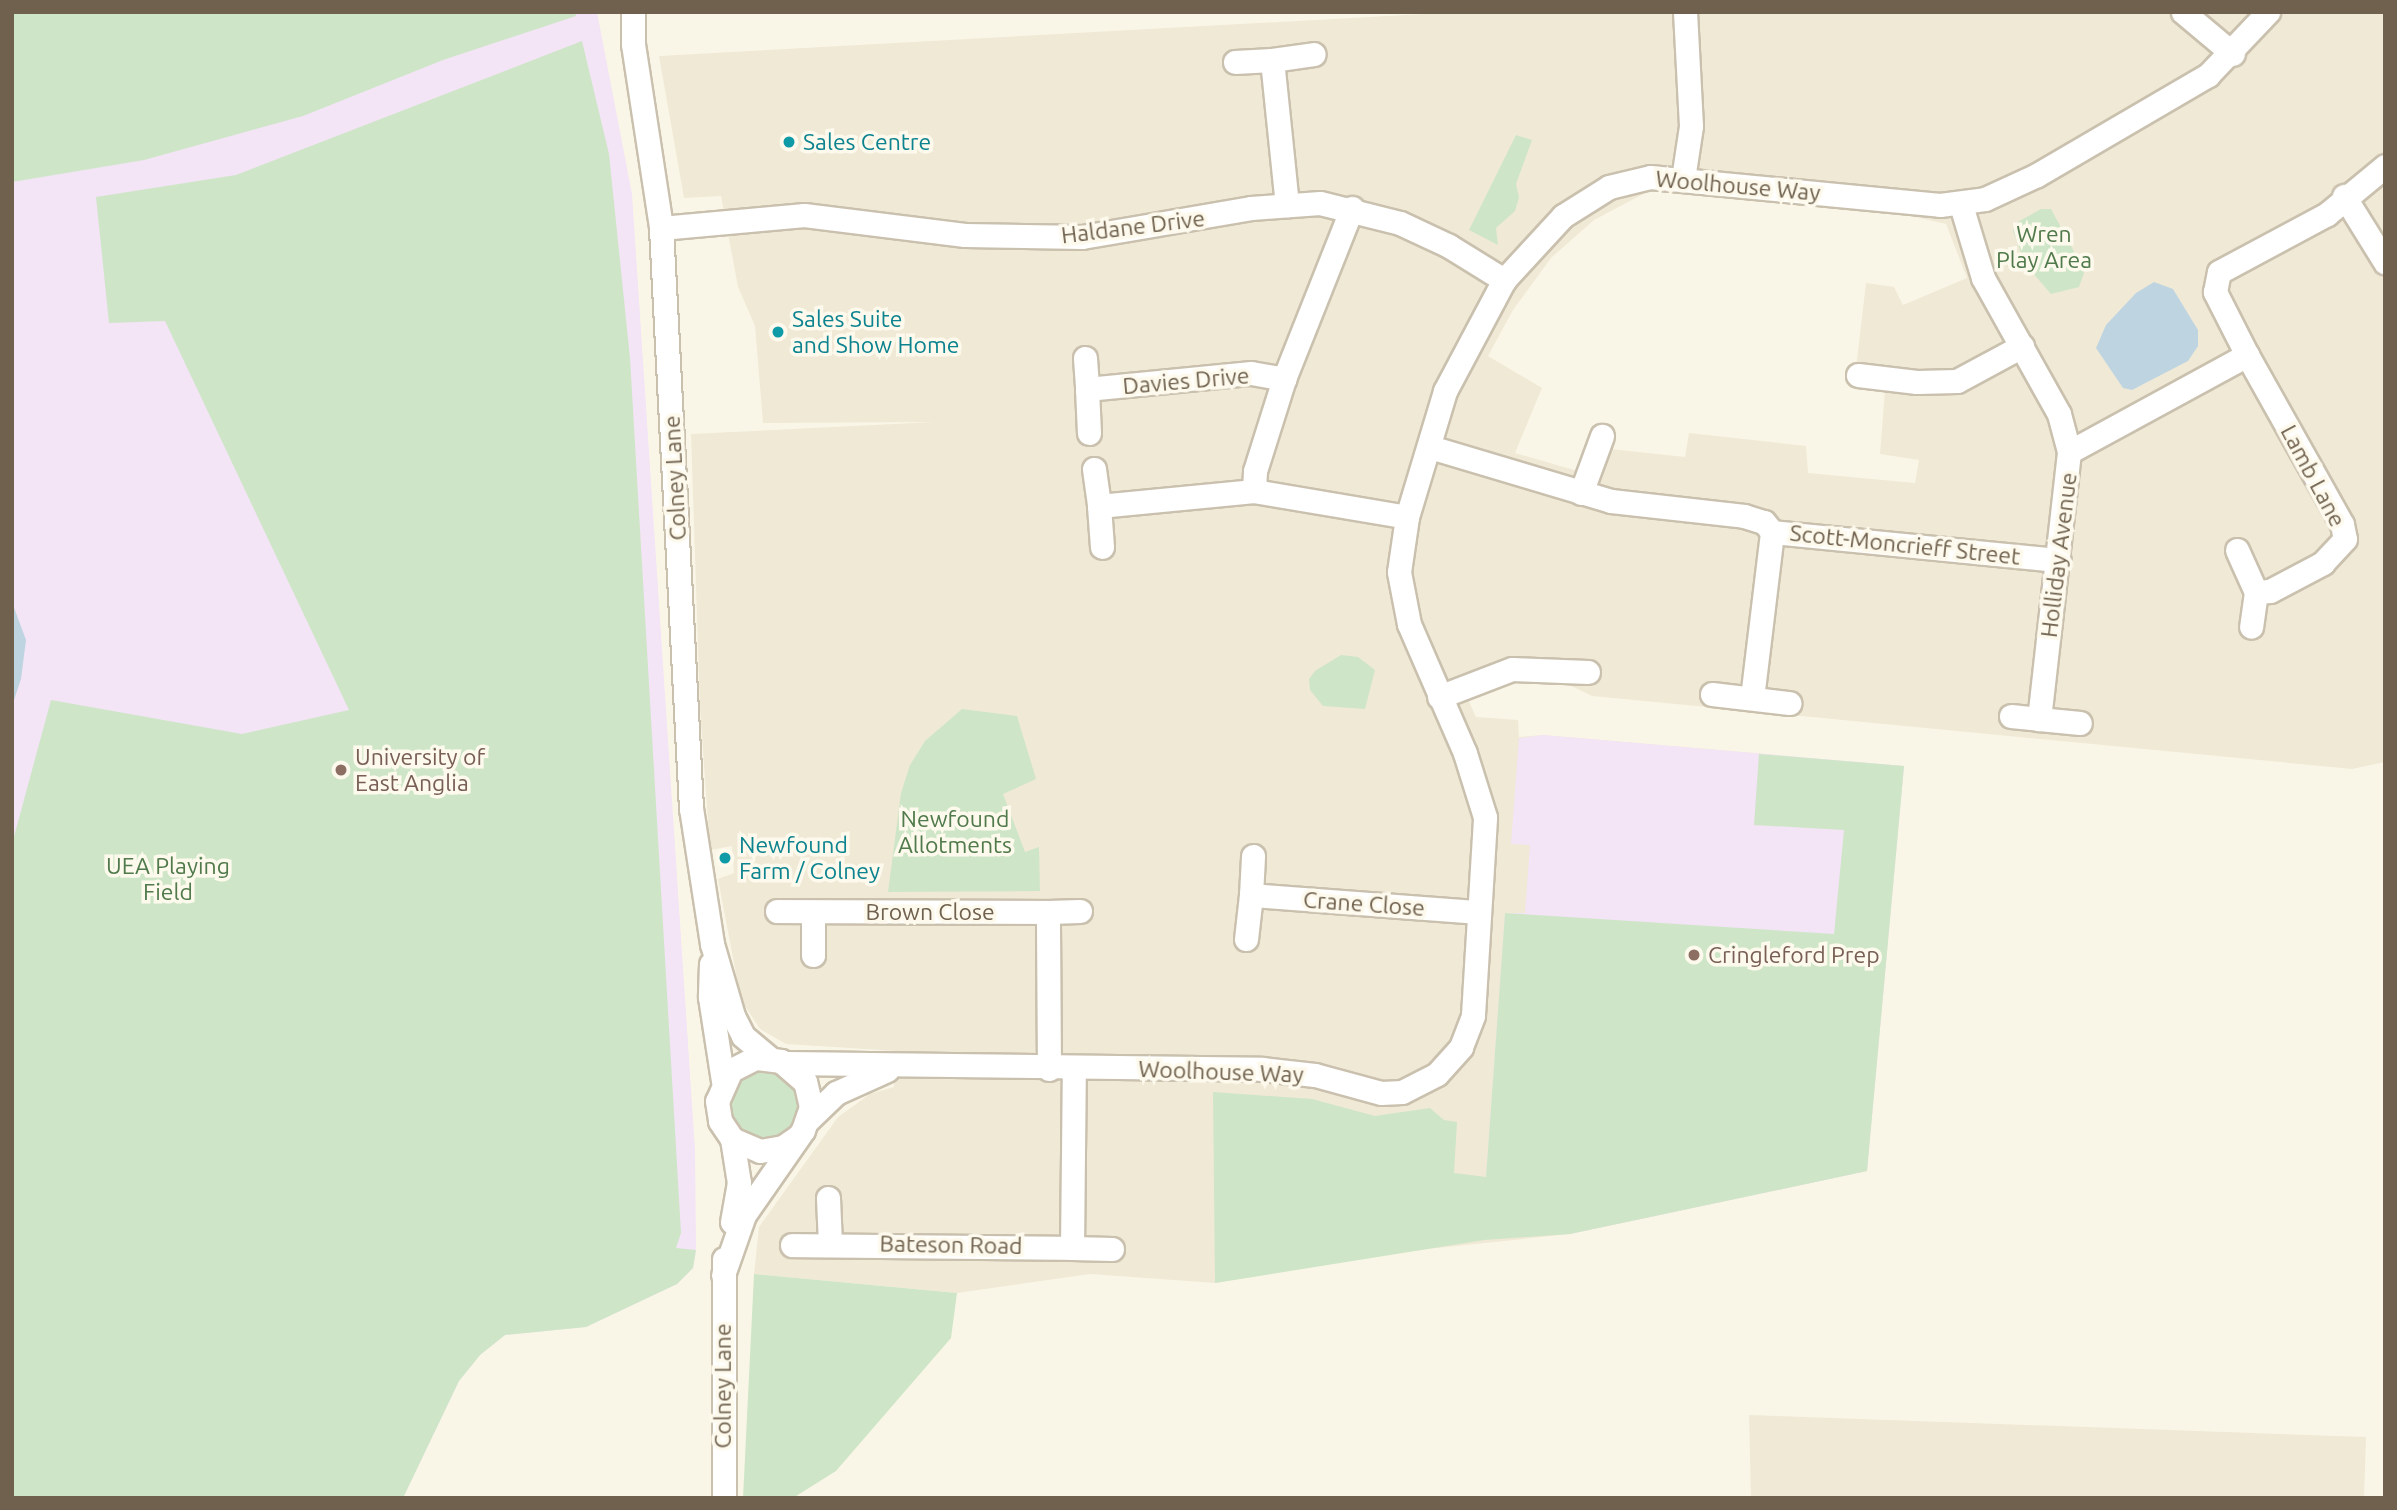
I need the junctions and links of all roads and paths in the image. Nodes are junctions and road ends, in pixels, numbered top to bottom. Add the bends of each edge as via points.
1 (633, 12) edge
2 (1685, 12) edge
3 (2183, 12) edge
4 (2268, 12) edge
5 (1314, 54) dead end
6 (2233, 54) junction
7 (1272, 60) junction
8 (1235, 62) dead end
9 (2385, 166) edge
10 (1683, 179) junction
11 (2344, 196) junction
12 (1287, 205) junction
13 (1961, 205) junction
14 (1352, 208) junction
15 (661, 228) junction
16 (2385, 262) edge
17 (1504, 280) junction
18 (2022, 346) junction
19 (2246, 355) junction
20 (1085, 358) dead end
21 (1858, 375) dead end
22 (1284, 379) junction
23 (1087, 389) junction
24 (1089, 433) dead end
25 (1602, 436) dead end
26 (1430, 447) junction
27 (2069, 453) junction
28 (1094, 469) dead end
29 (1254, 491) junction
30 (1581, 493) junction
31 (1099, 506) junction
32 (1408, 517) junction
33 (1772, 532) junction
34 (1102, 547) dead end
35 (2237, 550) dead end
36 (2059, 560) junction
37 (2256, 592) junction
38 (2251, 627) dead end
39 (1588, 672) dead end
40 (1712, 694) dead end
41 (1439, 697) junction
42 (1752, 698) junction
43 (1790, 703) dead end
44 (2011, 716) dead end
45 (2039, 719) junction
46 (2080, 723) dead end
47 (1253, 856) dead end
48 (1251, 895) junction
49 (777, 911) dead end
50 (1080, 911) dead end
51 (813, 912) junction
52 (1048, 912) junction
53 (1477, 912) junction
54 (1246, 939) dead end
55 (712, 944) junction
56 (813, 956) dead end
57 (778, 1060) junction
58 (893, 1068) junction
59 (1049, 1069) junction
60 (1074, 1069) junction
61 (723, 1081) junction
62 (802, 1129) junction
63 (732, 1139) junction
64 (828, 1198) dead end
65 (830, 1242) junction
66 (792, 1245) dead end
67 (1072, 1248) junction
68 (1112, 1249) dead end
69 (723, 1275) junction
70 (724, 1498) edge

1 - 15 street, Colney Lane via 633,44
2 - 10 street via 1691,126
3 - 6 street
4 - 6 street, Woolhouse Way
5 - 7 street
6 - 13 street, Woolhouse Way via 2208,75 2038,175
7 - 8 street
7 - 12 street
9 - 11 street, Lamb Lane
10 - 13 street, Woolhouse Way
10 - 17 street, Woolhouse Way via 1631,180 1586,199 1563,216
11 - 16 street
11 - 19 street, Lamb Lane via 2328,214 2219,272 2215,292
12 - 14 street, Haldane Drive
12 - 15 street, Haldane Drive via 1082,237 965,235 804,215
13 - 18 street, Holliday Avenue via 1983,278
14 - 17 street, Haldane Drive via 1449,246
14 - 22 street, Davies Drive
15 - 55 street, Colney Lane via 691,808
17 - 26 street, Woolhouse Way via 1445,391
18 - 21 street via 1957,381
18 - 27 street, Holliday Avenue via 2060,414
19 - 27 street
19 - 37 street, Lamb Lane via 2343,524 2345,539 2323,563 2270,592
20 - 23 street
22 - 23 street, Davies Drive via 1251,373
22 - 29 street, Davies Drive via 1255,471
23 - 24 street
25 - 30 street
26 - 30 street, Scott-Moncrieff Street
26 - 32 street, Woolhouse Way
27 - 36 street, Holliday Avenue
28 - 31 street
29 - 31 street
29 - 32 street
30 - 33 street, Scott-Moncrieff Street via 1611,501 1744,516 1764,522
31 - 34 street
32 - 41 street, Woolhouse Way via 1399,572 1409,624
33 - 36 street, Scott-Moncrieff Street
33 - 42 street
35 - 37 street
36 - 45 street, Holliday Avenue
37 - 38 street
39 - 41 street via 1512,669
40 - 42 street
41 - 53 street, Woolhouse Way via 1469,763 1486,817
42 - 43 street
44 - 45 street
45 - 46 street
47 - 48 street
48 - 53 street, Crane Close
48 - 54 street
49 - 51 street, Brown Close
50 - 52 street, Brown Close
51 - 52 street, Brown Close
51 - 56 street
52 - 59 street
53 - 60 street, Woolhouse Way via 1469,1031 1451,1062 1421,1085 1381,1093 1315,1075 1262,1069
55 - 57 street, Colney Lane via 737,1026
55 - 61 street, Colney Lane via 710,997
57 - 58 street, Woolhouse Way
57 - 61 street via 742,1062
57 - 62 street, Colney Lane via 805,1082 811,1107
58 - 59 street, Woolhouse Way
58 - 62 street, Woolhouse Way via 836,1093
59 - 60 street, Woolhouse Way
60 - 67 street
61 - 63 street, Colney Lane via 717,1111
62 - 63 street via 776,1150 760,1151
62 - 69 street, Colney Lane via 744,1215
63 - 69 street, Colney Lane via 738,1201
64 - 65 street
65 - 66 street, Bateson Road
65 - 67 street, Bateson Road
67 - 68 street, Bateson Road
69 - 70 street, Colney Lane

